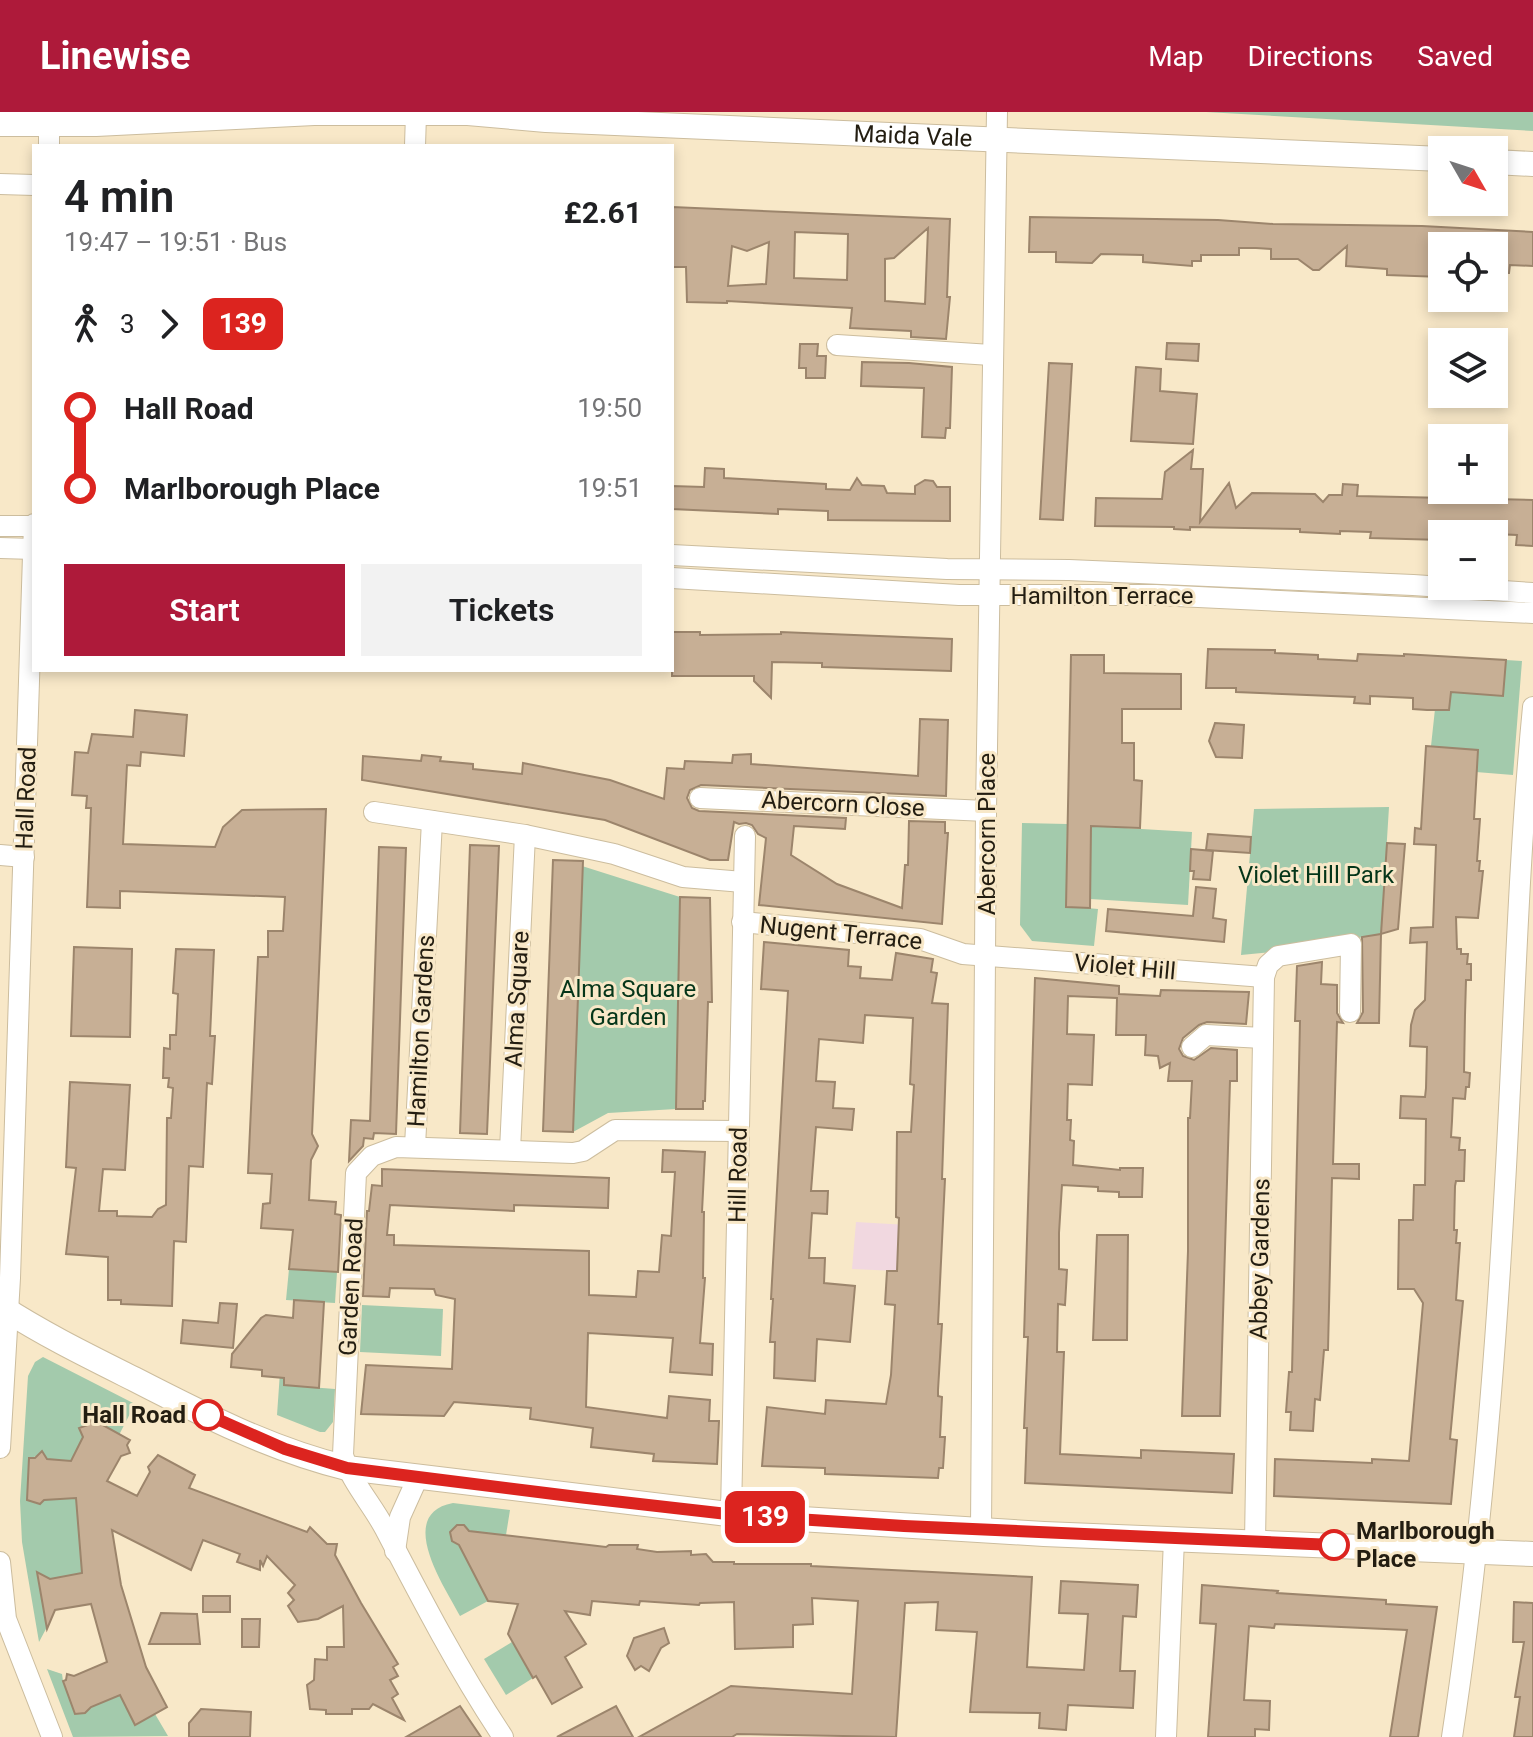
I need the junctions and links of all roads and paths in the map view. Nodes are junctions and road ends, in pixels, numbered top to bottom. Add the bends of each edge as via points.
1 (997, 112) edge
2 (416, 114) junction
3 (0, 124) edge
4 (49, 127) edge
5 (996, 138) junction
6 (415, 144) edge
7 (1428, 158) edge
8 (1508, 163) edge
9 (1533, 164) edge
10 (0, 184) edge
11 (32, 185) edge
12 (837, 345) dead end
13 (991, 355) junction
14 (32, 525) edge
15 (0, 526) edge
16 (0, 548) edge
17 (32, 549) edge
18 (674, 555) edge
19 (990, 571) junction
20 (674, 578) edge
21 (1533, 593) edge
22 (990, 596) junction
23 (32, 611) edge
24 (1533, 613) edge
25 (1533, 707) edge
26 (700, 798) dead end
27 (1528, 810) edge
28 (986, 811) junction
29 (374, 812) dead end
30 (432, 821) junction
31 (525, 835) junction
32 (745, 836) dead end
33 (0, 855) edge
34 (24, 857) junction
35 (743, 882) junction
36 (742, 922) junction
37 (987, 955) junction
38 (10, 974) edge
39 (1264, 977) junction
40 (1350, 1012) dead end
41 (1263, 1038) junction
42 (1192, 1047) dead end
43 (739, 1131) junction
44 (415, 1146) junction
45 (510, 1150) junction
46 (4, 1309) edge
47 (0, 1448) edge
48 (347, 1468) junction
49 (418, 1477) junction
50 (731, 1514) junction
51 (981, 1531) junction
52 (1174, 1539) junction
53 (1255, 1542) junction
54 (395, 1551) junction
55 (1477, 1551) junction
56 (1533, 1554) edge
57 (0, 1562) edge
58 (52, 1737) edge
59 (503, 1737) edge
60 (1166, 1737) edge
61 (1452, 1737) edge

1 - 5 street, Abercorn Place
2 - 4 main road, Maida Vale via 314,113
2 - 5 main road, Maida Vale
2 - 6 street
3 - 4 main road, Maida Vale
5 - 7 main road, Maida Vale
5 - 13 street, Abercorn Place
8 - 9 main road
10 - 11 street
12 - 13 street
13 - 19 street, Abercorn Place
14 - 15 street
16 - 17 street
18 - 19 street, Hamilton Terrace
19 - 21 street, Hamilton Terrace via 1069,570
19 - 22 street, Abercorn Place
20 - 22 street, Hamilton Terrace
22 - 24 street, Hamilton Terrace via 1156,595
22 - 28 street, Abercorn Place
23 - 34 street, Hall Road
25 - 27 street
26 - 28 street, Abercorn Close
27 - 55 street
28 - 37 street, Abercorn Place
29 - 30 street
30 - 31 street
30 - 44 street, Hamilton Gardens
31 - 35 street via 614,854 683,877
31 - 45 street, Alma Square
32 - 35 street, Hill Road
33 - 34 street
34 - 38 street, Hall Road
35 - 36 street, Hill Road
36 - 37 street, Nugent Terrace via 920,939 963,954
36 - 43 street, Hill Road
37 - 39 street, Violet Hill
37 - 51 street, Abercorn Place
38 - 46 street, Hall Road
39 - 40 street via 1278,956 1351,944
39 - 41 street, Abbey Gardens
41 - 42 street via 1206,1035
41 - 53 street, Abbey Gardens
43 - 45 street via 623,1129 573,1153
43 - 50 street, Hill Road
44 - 45 street, Hamilton Gardens
44 - 48 street, Garden Road via 384,1150 356,1173 343,1455
46 - 47 street, Hall Road
46 - 48 main road via 230,1426
48 - 49 main road
48 - 54 street
49 - 50 main road
49 - 54 street via 400,1517
50 - 51 main road
51 - 52 main road
52 - 53 main road
52 - 60 street
53 - 55 main road
54 - 59 street
55 - 56 main road
55 - 61 street
57 - 58 street via 6,1619

